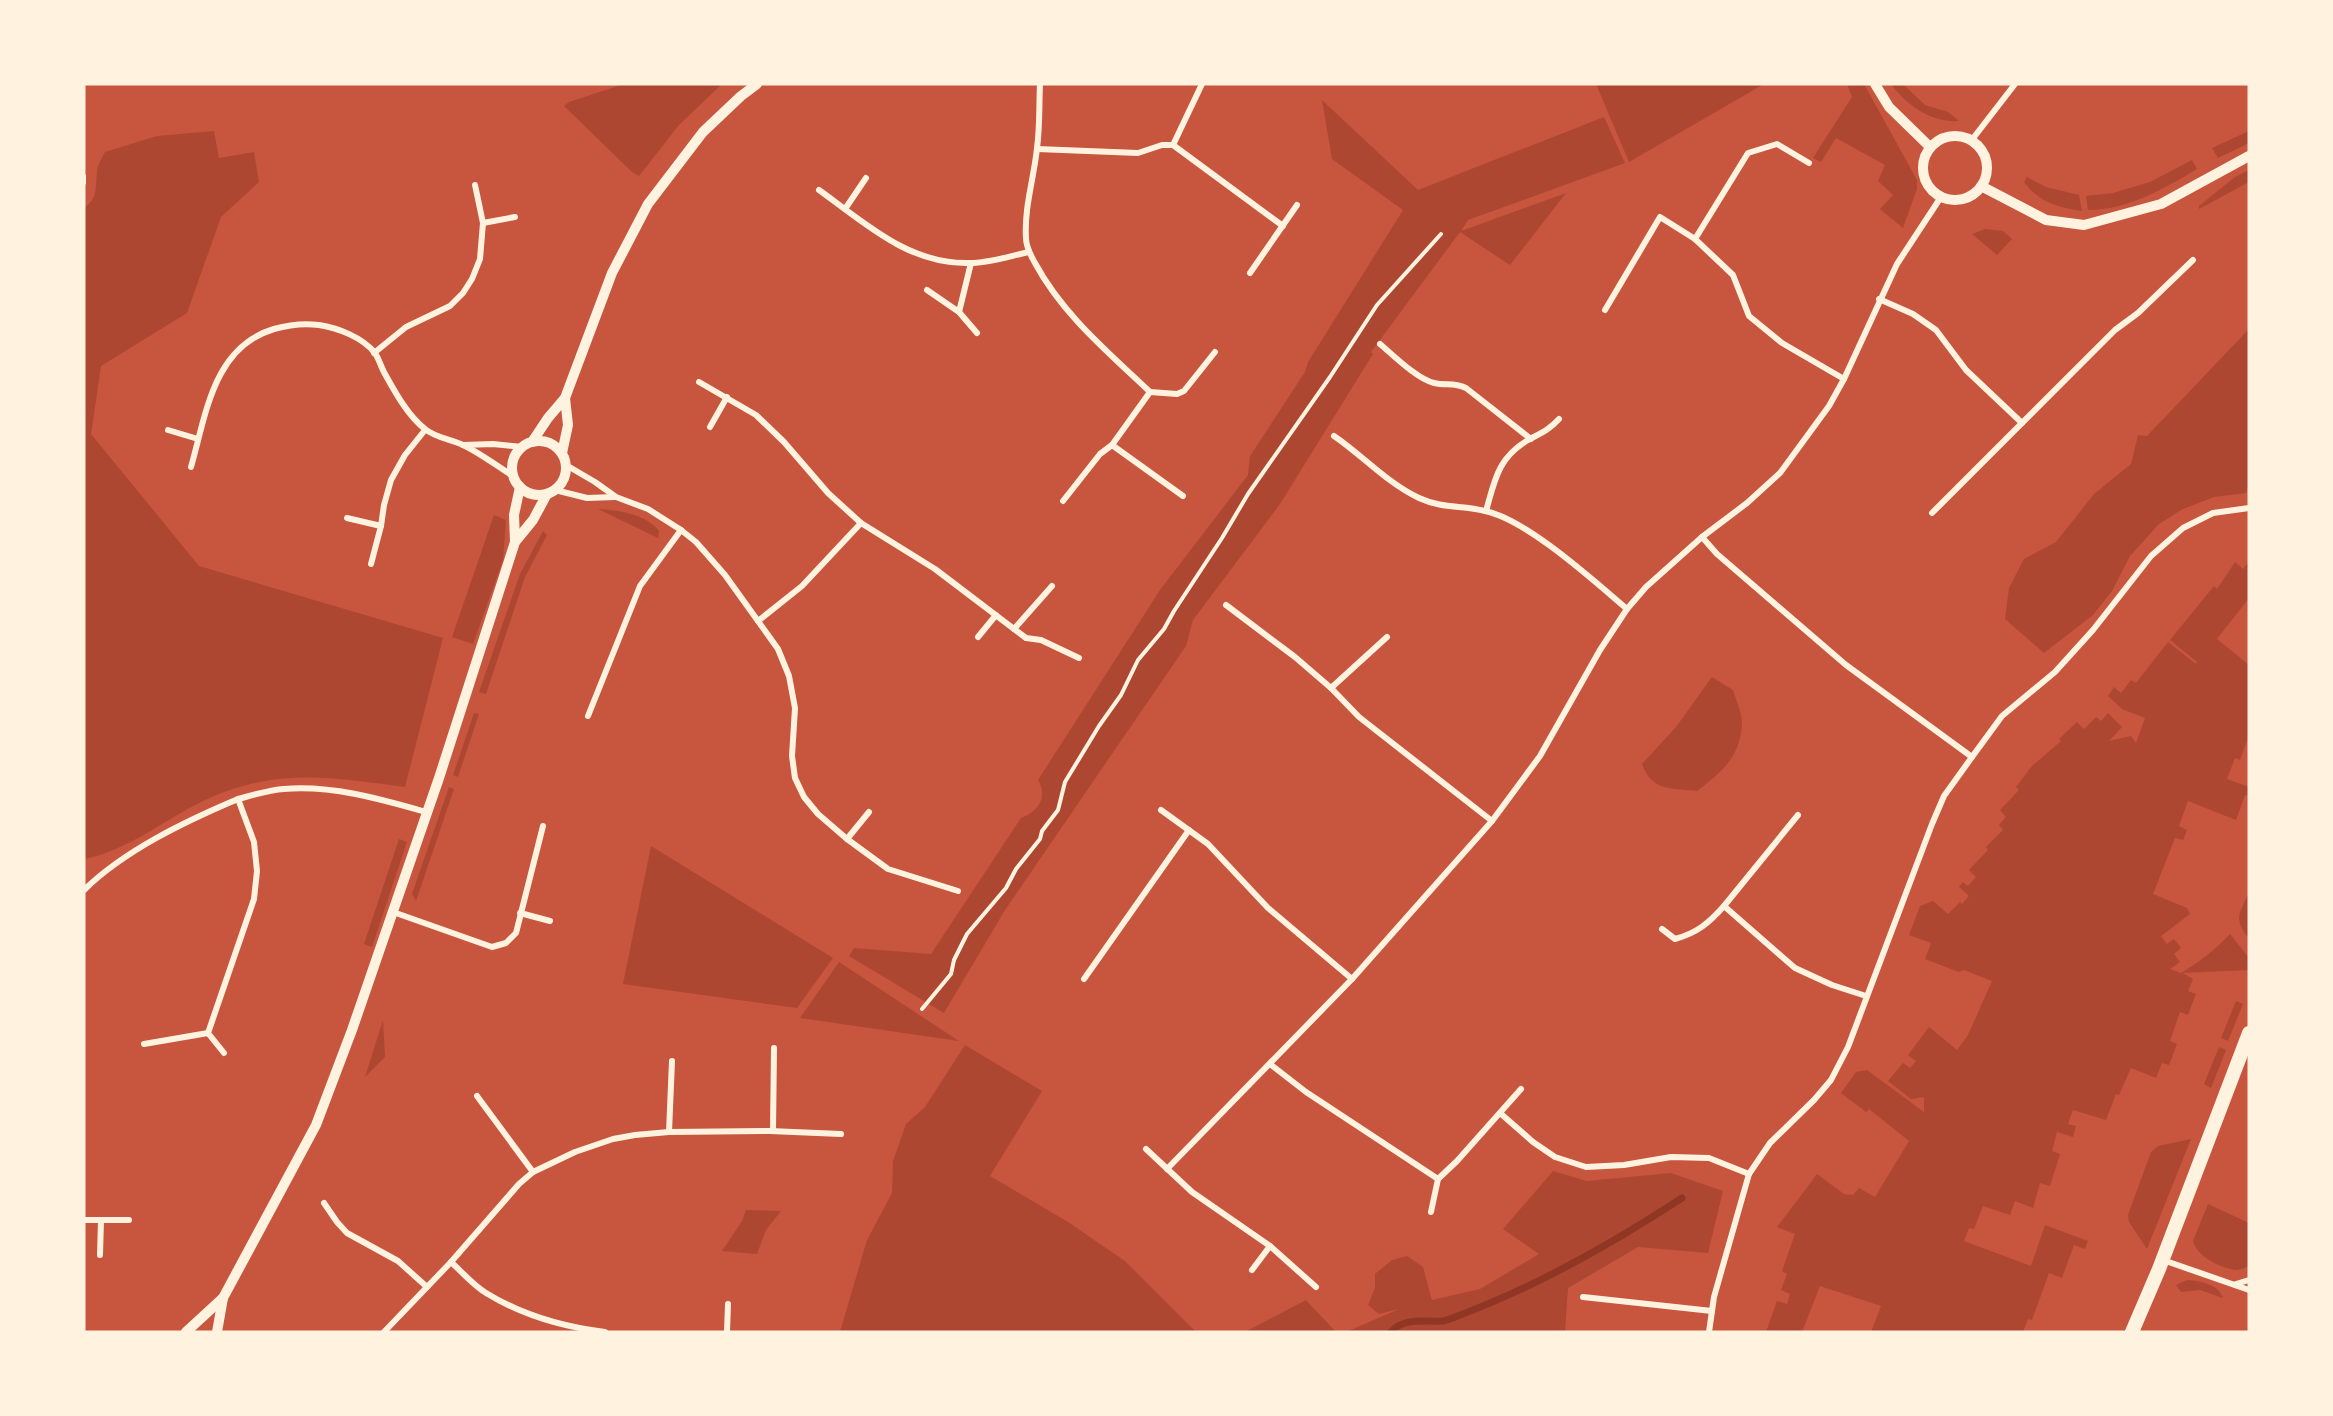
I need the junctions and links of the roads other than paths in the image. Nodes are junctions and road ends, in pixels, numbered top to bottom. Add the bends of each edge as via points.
1 (757, 84) edge
2 (1040, 84) edge
3 (1202, 84) edge
4 (1875, 84) edge
5 (2015, 84) edge
6 (1971, 141) junction
7 (1173, 145) junction
8 (1930, 147) junction
9 (1037, 148) junction
10 (2249, 156) edge
11 (1809, 163) dead end
12 (866, 178) dead end
13 (475, 185) dead end
14 (1981, 186) junction
15 (819, 190) dead end
16 (1941, 197) junction
17 (1298, 205) dead end
18 (845, 209) junction
19 (515, 217) dead end
20 (483, 223) junction
21 (1283, 226) junction
22 (1695, 239) junction
23 (1029, 252) junction
24 (2193, 260) dead end
25 (971, 263) junction
26 (1250, 273) dead end
27 (927, 290) dead end
28 (1880, 299) junction
29 (1605, 310) dead end
30 (960, 312) junction
31 (977, 333) dead end
32 (1380, 344) dead end
33 (374, 352) junction
34 (1215, 352) dead end
35 (1845, 379) junction
36 (699, 382) dead end
37 (1150, 392) junction
38 (727, 397) junction
39 (565, 398) junction
40 (1559, 419) dead end
41 (2022, 423) junction
42 (710, 427) dead end
43 (168, 430) dead end
44 (425, 430) junction
45 (1334, 436) dead end
46 (198, 439) junction
47 (1531, 439) junction
48 (527, 444) junction
49 (463, 445) junction
50 (1112, 445) junction
51 (562, 453) junction
52 (567, 465) junction
53 (190, 467) dead end
54 (513, 476) junction
55 (520, 487) junction
56 (551, 492) junction
57 (1183, 496) dead end
58 (615, 497) junction
59 (1063, 501) dead end
60 (2249, 508) edge
61 (1486, 511) junction
62 (1932, 513) dead end
63 (346, 518) dead end
64 (861, 523) junction
65 (381, 526) junction
66 (681, 530) junction
67 (1701, 537) junction
68 (515, 542) junction
69 (371, 564) dead end
70 (1052, 586) dead end
71 (1226, 605) dead end
72 (1627, 609) junction
73 (996, 615) junction
74 (758, 621) junction
75 (1014, 629) junction
76 (1387, 636) dead end
77 (978, 637) dead end
78 (1079, 658) dead end
79 (1331, 688) junction
80 (588, 716) dead end
81 (1972, 757) junction
82 (238, 799) junction
83 (1161, 810) dead end
84 (426, 812) junction
85 (869, 812) dead end
86 (1798, 815) dead end
87 (1492, 821) junction
88 (543, 826) dead end
89 (1189, 830) junction
90 (847, 839) junction
91 (84, 890) edge
92 (958, 891) dead end
93 (1724, 906) junction
94 (393, 912) junction
95 (520, 913) junction
96 (550, 921) dead end
97 (1662, 929) dead end
98 (1084, 979) dead end
99 (1352, 979) junction
100 (1866, 996) junction
101 (208, 1033) junction
102 (2249, 1033) edge
103 (144, 1044) dead end
104 (774, 1048) dead end
105 (224, 1053) dead end
106 (672, 1062) dead end
107 (1270, 1064) junction
108 (1521, 1089) dead end
109 (477, 1096) dead end
110 (1500, 1113) junction
111 (773, 1131) junction
112 (669, 1132) junction
113 (841, 1134) dead end
114 (1146, 1149) dead end
115 (1167, 1169) junction
116 (533, 1172) junction
117 (1749, 1174) junction
118 (1438, 1179) junction
119 (324, 1203) dead end
120 (1431, 1212) dead end
121 (84, 1220) edge
122 (101, 1220) junction
123 (129, 1221) dead end
124 (1270, 1246) junction
125 (100, 1255) dead end
126 (2162, 1260) junction
127 (451, 1262) junction
128 (1252, 1270) dead end
129 (2249, 1280) edge
130 (2235, 1285) junction
131 (427, 1287) junction
132 (1316, 1287) dead end
133 (2249, 1290) edge
134 (1583, 1297) dead end
135 (223, 1298) junction
136 (728, 1304) dead end
137 (1712, 1311) junction
138 (186, 1332) edge
139 (217, 1332) edge
140 (384, 1332) edge
141 (605, 1332) edge
142 (727, 1332) edge
143 (1709, 1332) edge
144 (2132, 1332) edge

1 - 39 street via 703,132 648,204 612,273
2 - 9 street
3 - 7 street
4 - 8 street via 1889,107
5 - 6 street
6 - 8 street via 1954,136
6 - 14 street via 1979,147 1987,166
7 - 9 street via 1138,153
7 - 21 street
8 - 16 street via 1922,165 1923,175 1933,192
9 - 23 street via 1026,223
10 - 14 street via 2161,204 2084,225 2046,220
11 - 22 street via 1777,144 1748,153
12 - 18 street
13 - 20 street
14 - 16 street via 1959,200
15 - 18 street
16 - 28 street via 1897,264
17 - 21 street
18 - 25 street via 904,250 924,258
19 - 20 street
20 - 33 street via 480,260 463,293 450,306 406,327
21 - 26 street
22 - 29 street via 1660,217
22 - 35 street via 1733,275 1749,316 1782,343
23 - 25 street
23 - 37 street via 1062,306
24 - 41 street via 2115,330
25 - 30 street
27 - 30 street
28 - 35 street
28 - 41 street via 1936,330 1966,370
30 - 31 street
32 - 47 street via 1434,384 1456,383 1466,388
33 - 44 street via 412,417
33 - 46 street via 336,328 287,325 262,333 241,346 224,366 213,386
34 - 37 street via 1184,391
35 - 67 street via 1812,432 1780,473
36 - 38 street
37 - 50 street
38 - 42 street
38 - 64 street via 756,416 784,442 828,494
39 - 48 street
39 - 51 street via 567,425
40 - 47 street via 1542,435
41 - 62 street
43 - 46 street
44 - 49 street
44 - 65 street via 391,480
45 - 61 street via 1416,497 1435,505
46 - 53 street
47 - 61 street via 1503,461
48 - 49 street
48 - 51 street via 549,442
48 - 54 street via 513,460
49 - 54 street
50 - 57 street
50 - 59 street via 1100,454
51 - 52 street
52 - 56 street via 564,479
52 - 58 street
54 - 55 street
55 - 56 street via 533,494
55 - 68 street via 514,515
56 - 58 street via 587,498
56 - 68 street
58 - 66 street via 648,509
60 - 81 street via 2213,513 2183,528 2151,556 2093,630 2055,672 2002,716
61 - 72 street via 1520,525
63 - 65 street
64 - 73 street via 935,569
64 - 74 street via 802,586
65 - 69 street
66 - 74 street via 712,559
66 - 80 street via 640,586
67 - 72 street
67 - 81 street via 1846,665
68 - 84 street
70 - 75 street
71 - 79 street
72 - 87 street via 1540,756
73 - 75 street
73 - 77 street
74 - 90 street via 778,649 793,688 795,778 818,814
75 - 78 street via 1026,638 1041,640
76 - 79 street
79 - 87 street via 1359,717
81 - 100 street via 1944,796
82 - 84 street via 283,789 328,789
82 - 91 street via 182,823 99,875
82 - 101 street via 254,842 254,898
83 - 89 street
84 - 94 street
85 - 90 street
86 - 93 street
87 - 99 street
88 - 95 street
89 - 98 street
89 - 99 street via 1226,861 1268,908
90 - 92 street via 888,869
93 - 97 street via 1692,934 1675,939
93 - 100 street via 1795,968 1832,986
94 - 95 street via 492,947 506,943 516,933
94 - 135 street via 316,1125
95 - 96 street
99 - 107 street
100 - 117 street via 1831,1080 1770,1143
101 - 103 street
101 - 105 street
102 - 126 main road
104 - 111 street
106 - 112 street
107 - 115 street
107 - 118 street
108 - 110 street
109 - 116 street
110 - 117 street via 1555,1157 1586,1167 1671,1157 1709,1158
110 - 118 street
111 - 112 street
111 - 113 street
112 - 116 street via 613,1139
114 - 115 street
115 - 124 street via 1192,1192
116 - 127 street
117 - 137 street
118 - 120 street
119 - 131 street via 347,1233 398,1261
121 - 122 street
122 - 123 street
122 - 125 street
124 - 128 street
124 - 132 street
126 - 130 street
126 - 144 main road
127 - 131 street
127 - 141 street via 484,1292 523,1312 573,1328
129 - 130 street
130 - 133 street
131 - 140 street
134 - 137 street
135 - 138 street
135 - 139 street
136 - 142 street
137 - 143 street

